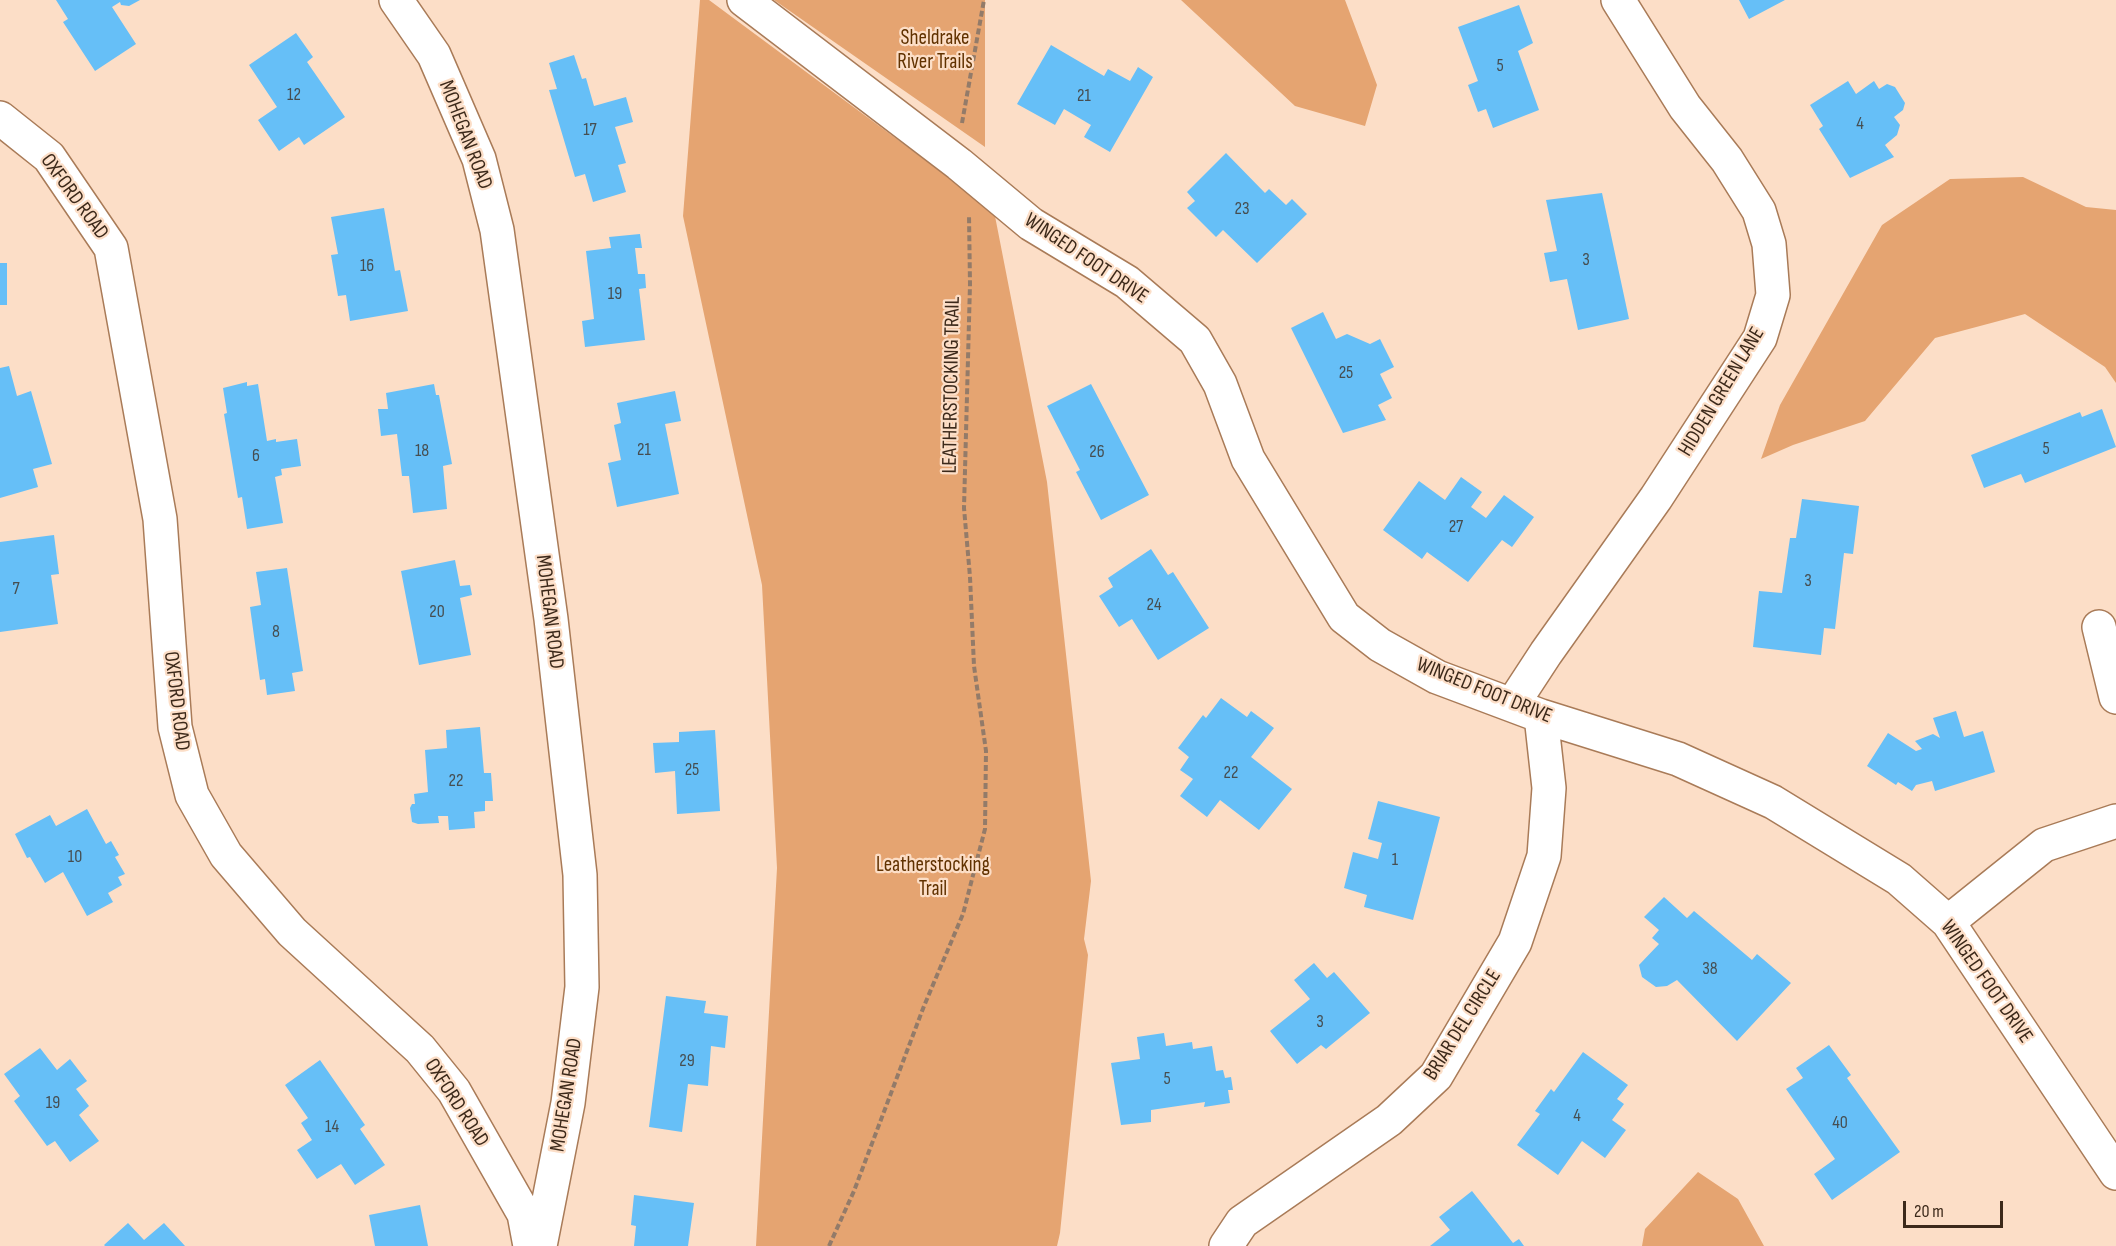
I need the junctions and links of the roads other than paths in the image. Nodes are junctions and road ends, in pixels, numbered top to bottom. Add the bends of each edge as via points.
1 (396, 0) edge
2 (744, 0) edge
3 (1618, 0) edge
4 (0, 118) edge
5 (2099, 627) dead end
6 (2116, 697) edge
7 (1527, 710) junction
8 (2116, 820) edge
9 (1948, 922) junction
10 (2116, 1173) edge
11 (530, 1246) edge
12 (540, 1246) edge
13 (1226, 1246) edge

1 - 12 street, MOHEGAN ROAD via 434,55 478,159 495,220 551,619 580,875 582,987 568,1103
2 - 7 street, WINGED FOOT DRIVE via 1031,224 1127,282 1195,340 1220,384 1248,459 1344,617 1380,645 1437,677
3 - 7 street, HIDDEN GREEN LANE via 1685,107 1727,160 1759,211 1769,244 1773,295 1761,338 1656,498 1546,653
4 - 11 street, OXFORD ROAD via 49,157 111,248 160,519 175,727 192,795 226,855 292,932 420,1049 453,1091 524,1214
5 - 6 street
7 - 9 street, WINGED FOOT DRIVE via 1678,759 1773,802 1899,879
7 - 13 street, BRIAR DEL CIRCLE via 1549,788 1544,856 1515,942 1436,1076 1389,1120 1242,1222
8 - 9 street via 2044,844
9 - 10 street, WINGED FOOT DRIVE

